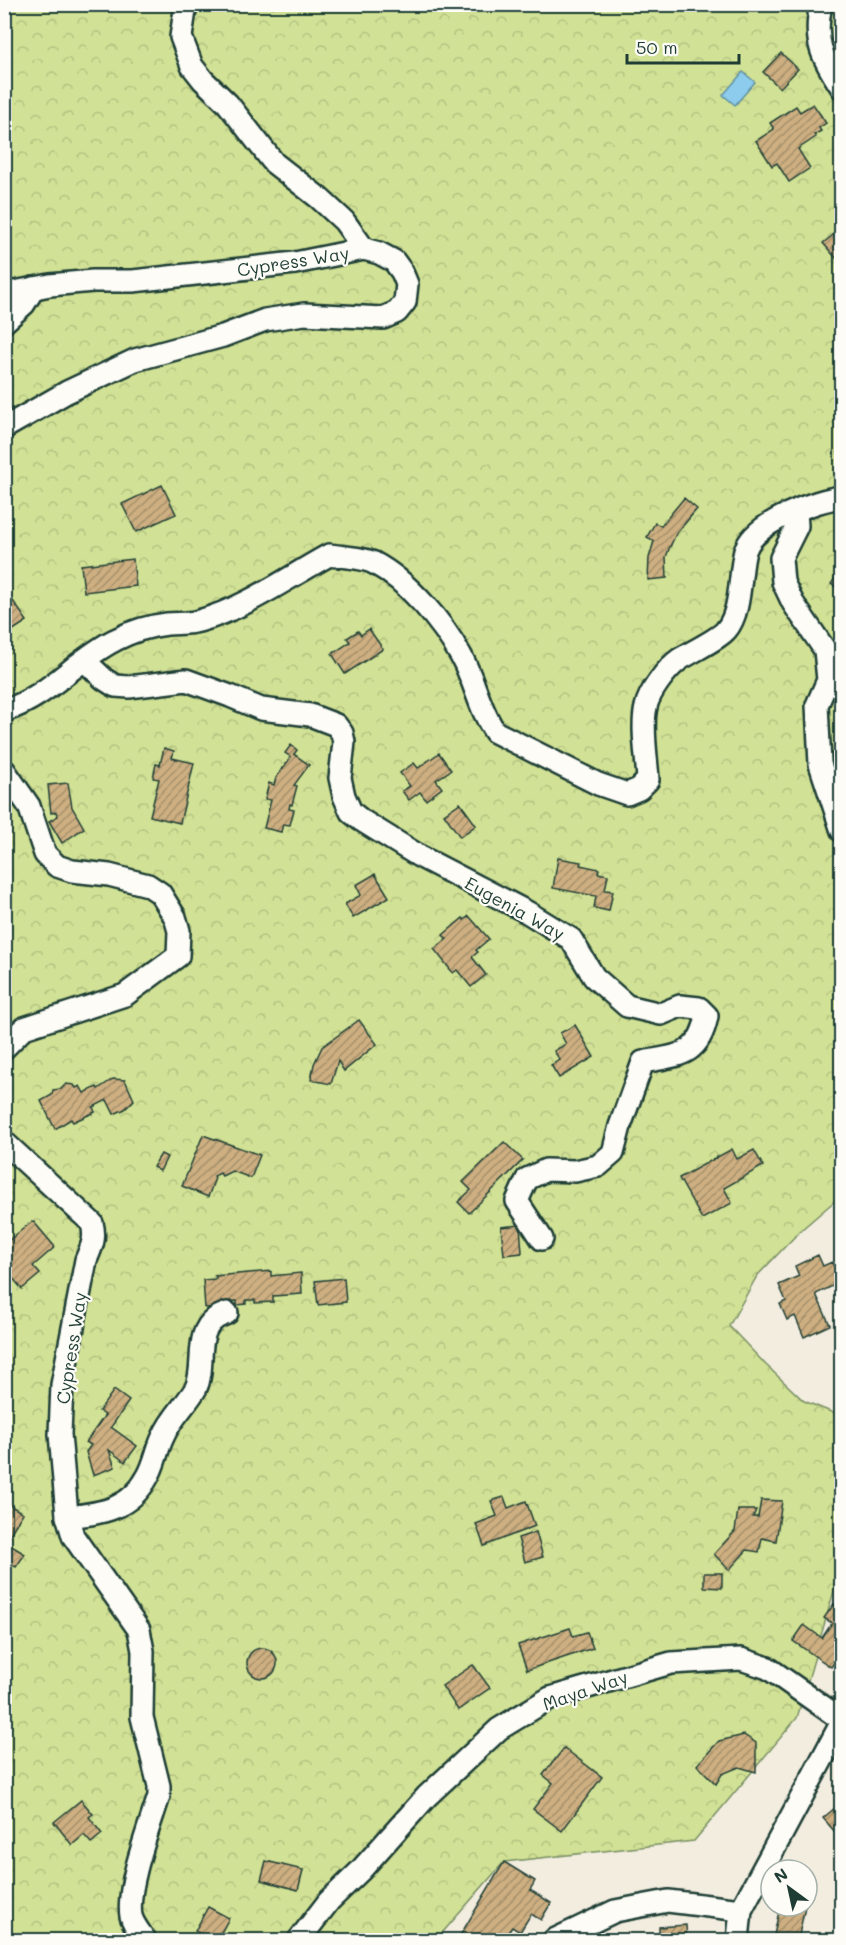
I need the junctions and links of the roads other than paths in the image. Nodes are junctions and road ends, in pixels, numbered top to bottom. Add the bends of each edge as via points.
1 (186, 4) edge
2 (821, 4) edge
3 (842, 88) edge
4 (364, 249) junction
5 (34, 288) junction
6 (4, 294) edge
7 (4, 322) edge
8 (4, 428) edge
9 (842, 497) edge
10 (796, 511) junction
11 (85, 661) junction
12 (4, 711) edge
13 (4, 770) edge
14 (842, 831) edge
15 (4, 1048) edge
16 (4, 1142) edge
17 (542, 1239) dead end
18 (227, 1313) dead end
19 (67, 1517) junction
20 (842, 1721) edge
21 (741, 1910) junction
22 (145, 1941) edge
23 (299, 1941) edge
24 (554, 1941) edge
25 (738, 1941) edge

1 - 4 street via 181,37 192,66 228,104 273,163 344,221
2 - 3 street via 818,43
4 - 5 street, Cypress Way via 295,263
4 - 8 street, Cypress Way via 394,261 402,272 407,284 405,302 397,312 383,318 304,314 265,320 135,360
5 - 6 street, Cypress Way
5 - 7 street via 24,304
9 - 10 street
10 - 11 street via 754,535 746,549 736,608 726,631 675,663 659,681 646,706 648,780 627,794 588,779 495,732 485,718 462,657 439,622 407,587 373,563 329,555 230,611 196,622 140,629 113,640
10 - 14 street via 797,526 781,558 783,582 825,650 828,680 817,705 820,764
11 - 12 street via 36,698
11 - 17 street, Eugenia Way via 115,686 186,680 261,709 310,715 336,725 344,742 340,778 344,796 351,812 361,820 571,939 594,977 627,1006 661,1014 680,1006 699,1008 707,1016 699,1042 684,1054 643,1062 613,1153 598,1166 575,1171 546,1170 527,1179 517,1201
13 - 15 street via 29,806 45,854 57,866 148,885 169,905 179,931 178,956 125,995 24,1028
16 - 19 street, Cypress Way via 92,1223 94,1232 62,1385 60,1434
18 - 19 street via 214,1318 205,1331 196,1388 171,1421 141,1487 112,1510
19 - 22 street, Cypress Way via 73,1536 139,1630 143,1651 142,1717 159,1786 130,1900 131,1917
20 - 21 street
20 - 23 street, Maya Way via 768,1668 741,1659 671,1663 550,1698 499,1729 427,1796 329,1901
21 - 24 street via 668,1901 615,1911
21 - 25 street

